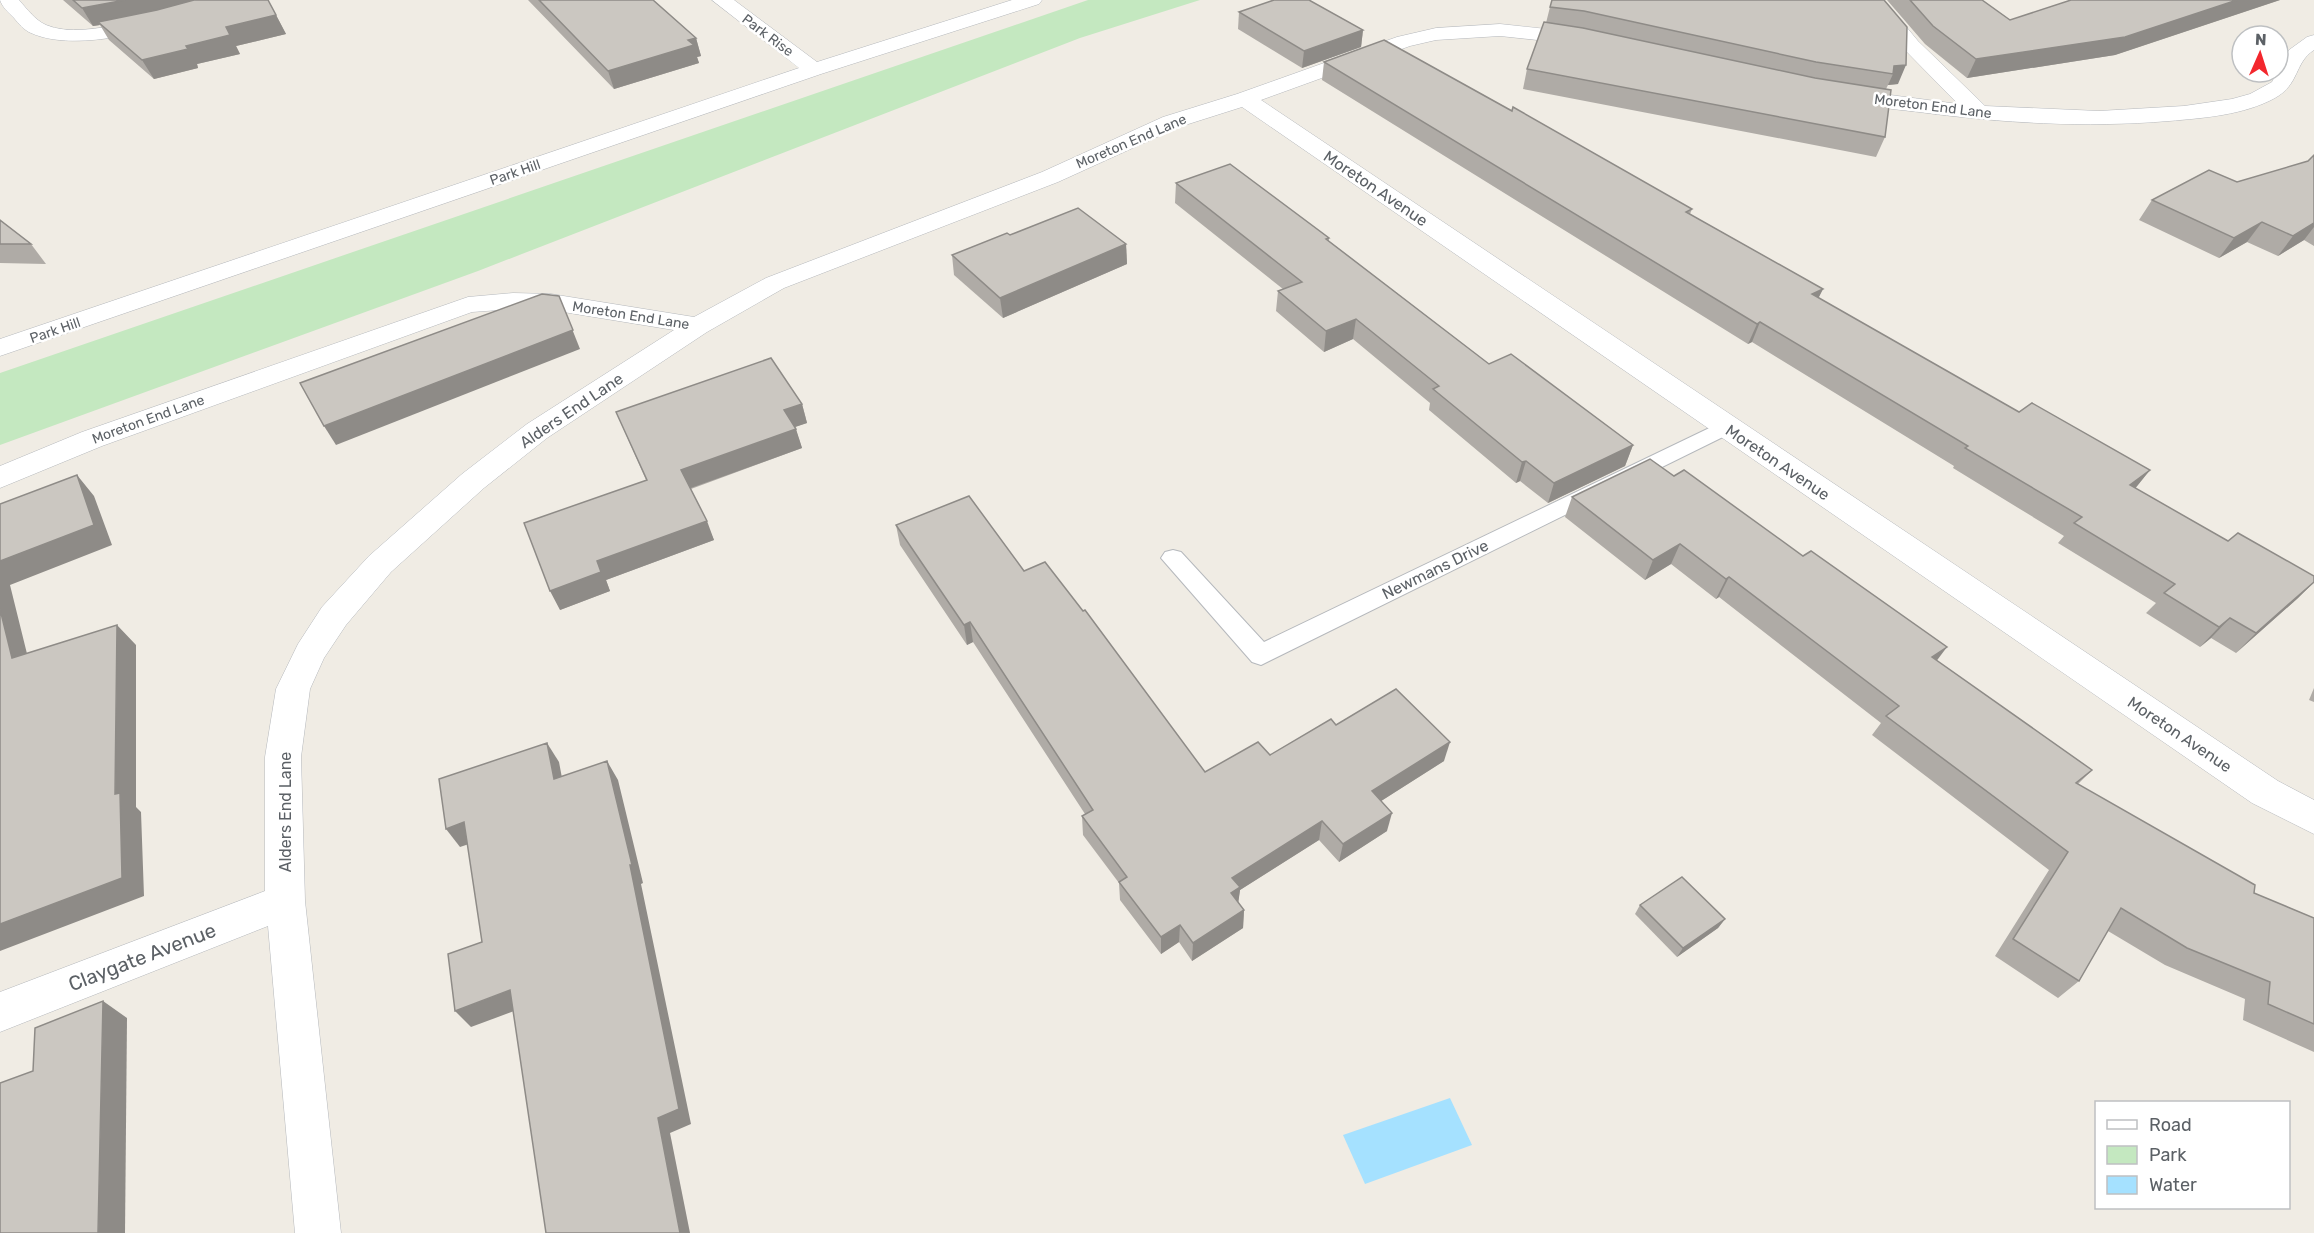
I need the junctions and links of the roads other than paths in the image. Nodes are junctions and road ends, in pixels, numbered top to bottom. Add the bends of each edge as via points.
1 (8, 0) edge
2 (237, 0) edge
3 (722, 0) edge
4 (1032, 0) edge
5 (1874, 0) edge
6 (2314, 41) edge
7 (1602, 43) edge
8 (814, 70) junction
9 (1820, 91) edge
10 (1245, 99) junction
11 (1978, 112) junction
12 (698, 326) junction
13 (0, 348) edge
14 (1726, 427) junction
15 (0, 478) edge
16 (1173, 558) dead end
17 (2314, 818) edge
18 (285, 902) junction
19 (0, 1012) edge
20 (318, 1233) edge

1 - 2 street via 37,28 73,35 103,32
3 - 8 street, Park Rise
4 - 8 street, Park Hill
5 - 11 street via 1911,45
6 - 11 street, Moreton End Lane via 2296,54 2281,85 2247,101 2217,109 2158,116 2074,118
7 - 10 street, Moreton End Lane via 1528,31 1436,34 1404,41
8 - 13 street, Park Hill
9 - 11 street, Moreton End Lane
10 - 12 street, Moreton End Lane via 1171,122 1050,177 775,283
10 - 14 street, Moreton Avenue
12 - 15 street, Moreton End Lane via 551,302 468,305 92,439
12 - 18 street, Alders End Lane via 537,431 380,564 334,616 293,689 284,758
14 - 16 lane, Newmans Drive via 1261,655
14 - 17 street, Moreton Avenue via 2265,792
18 - 19 street, Claygate Avenue
18 - 20 street, Alders End Lane

